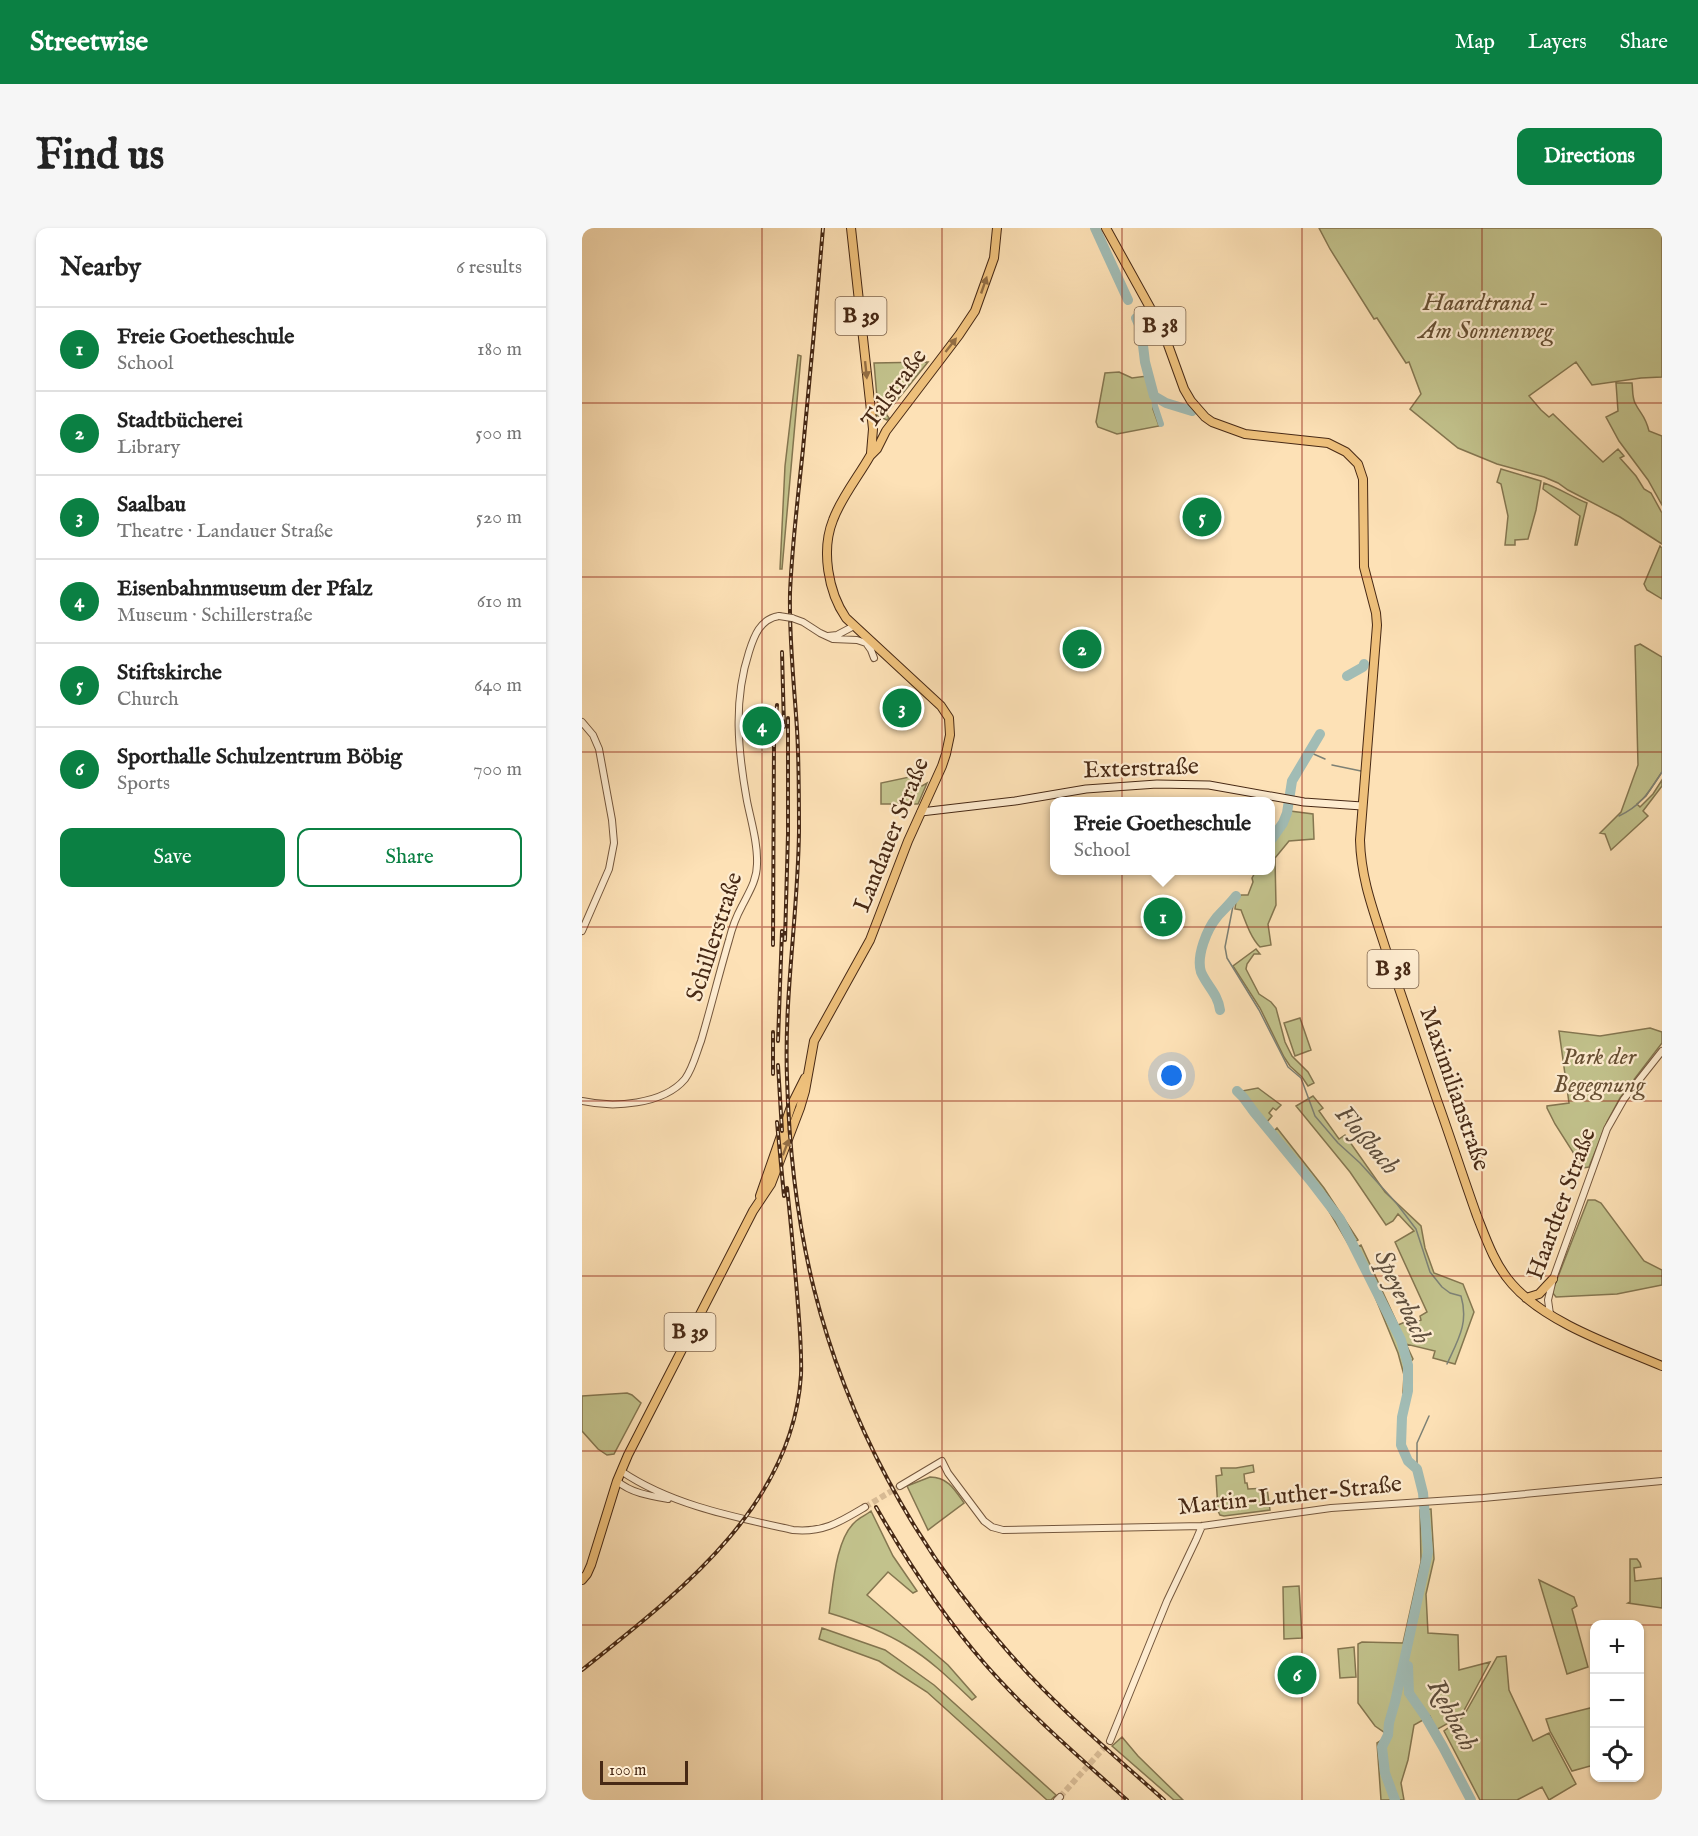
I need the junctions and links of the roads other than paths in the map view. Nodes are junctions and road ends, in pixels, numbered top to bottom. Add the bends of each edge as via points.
1 (851, 228) edge
2 (997, 228) edge
3 (1106, 228) edge
4 (872, 418) junction
5 (890, 425) junction
6 (873, 429) junction
7 (882, 437) junction
8 (870, 456) junction
9 (829, 573) joint
10 (854, 626) junction
11 (825, 636) junction
12 (848, 639) junction
13 (866, 643) junction
14 (876, 646) junction
15 (874, 658) dead end
16 (582, 722) edge
17 (1362, 806) junction
18 (921, 812) junction
19 (582, 931) edge
20 (1662, 1051) edge
21 (582, 1101) edge
22 (1553, 1279) junction
23 (1526, 1298) junction
24 (1550, 1314) junction
25 (1662, 1366) edge
26 (621, 1471) junction
27 (617, 1481) junction
28 (1662, 1481) edge
29 (900, 1486) tunnel mouth
30 (680, 1502) junction
31 (865, 1507) tunnel mouth
32 (1202, 1526) junction
33 (582, 1580) edge
34 (1110, 1741) tunnel mouth

1 -> 4 main road, B 39
5 -> 2 main road, Talstraße / B 39 via 975,311 994,258
3 - 17 main road, Maximilianstraße / B 38 via 1163,331 1184,388 1205,417 1245,434 1328,443 1353,458 1362,473 1365,574 1376,613
4 - 5 main road via 880,426
4 - 6 main road, B 39
5 - 7 main road, Talstraße / B 39
6 - 7 main road
6 - 8 main road, B 39
7 - 8 main road, Talstraße / B 39
8 - 9 main road, Talstraße / B 39 via 832,522
9 - 10 main road, Landauer Straße / B 39 via 835,599
10 - 11 street
10 - 12 street
10 - 14 main road, Landauer Straße / B 39
11 - 12 street, Schillerstraße
11 - 21 street, Schillerstraße, bridge via 792,618 779,616 768,620 756,632 744,670 738,703 740,756 756,847 756,873 734,921 693,1064 683,1081 655,1097 621,1104
12 - 13 street, Schillerstraße
13 - 14 street, Schillerstraße
13 - 15 street
14 - 18 main road, Landauer Straße / B 39 via 930,694 949,718 946,754
16 - 19 street via 599,749 614,843 609,869
17 - 18 main road, Exterstraße via 1321,804 1209,785 1135,785
17 - 23 main road, Maximilianstraße / B 38 via 1362,872 1403,999 1484,1233 1506,1276
18 - 26 main road, Landauer Straße / B 39 via 870,940 814,1041 803,1100 771,1184 757,1204
20 - 22 street, Haardter Straße via 1624,1099 1607,1129
22 - 23 main road via 1543,1292
22 - 24 street, Haardter Straße via 1548,1300
23 - 24 main road, Maximilianstraße / B 38
24 - 25 main road, B 38
26 - 27 main road, Landauer Straße / B 39
26 - 30 street
27 - 30 street via 638,1492
27 - 33 main road, Landauer Straße / B 39 via 589,1570
28 - 32 street, Martin-Luther-Straße via 1331,1508
29 - 32 street, Martin-Luther-Straße via 942,1461 984,1521 996,1528
30 - 31 street via 800,1531 836,1524
32 - 34 street

